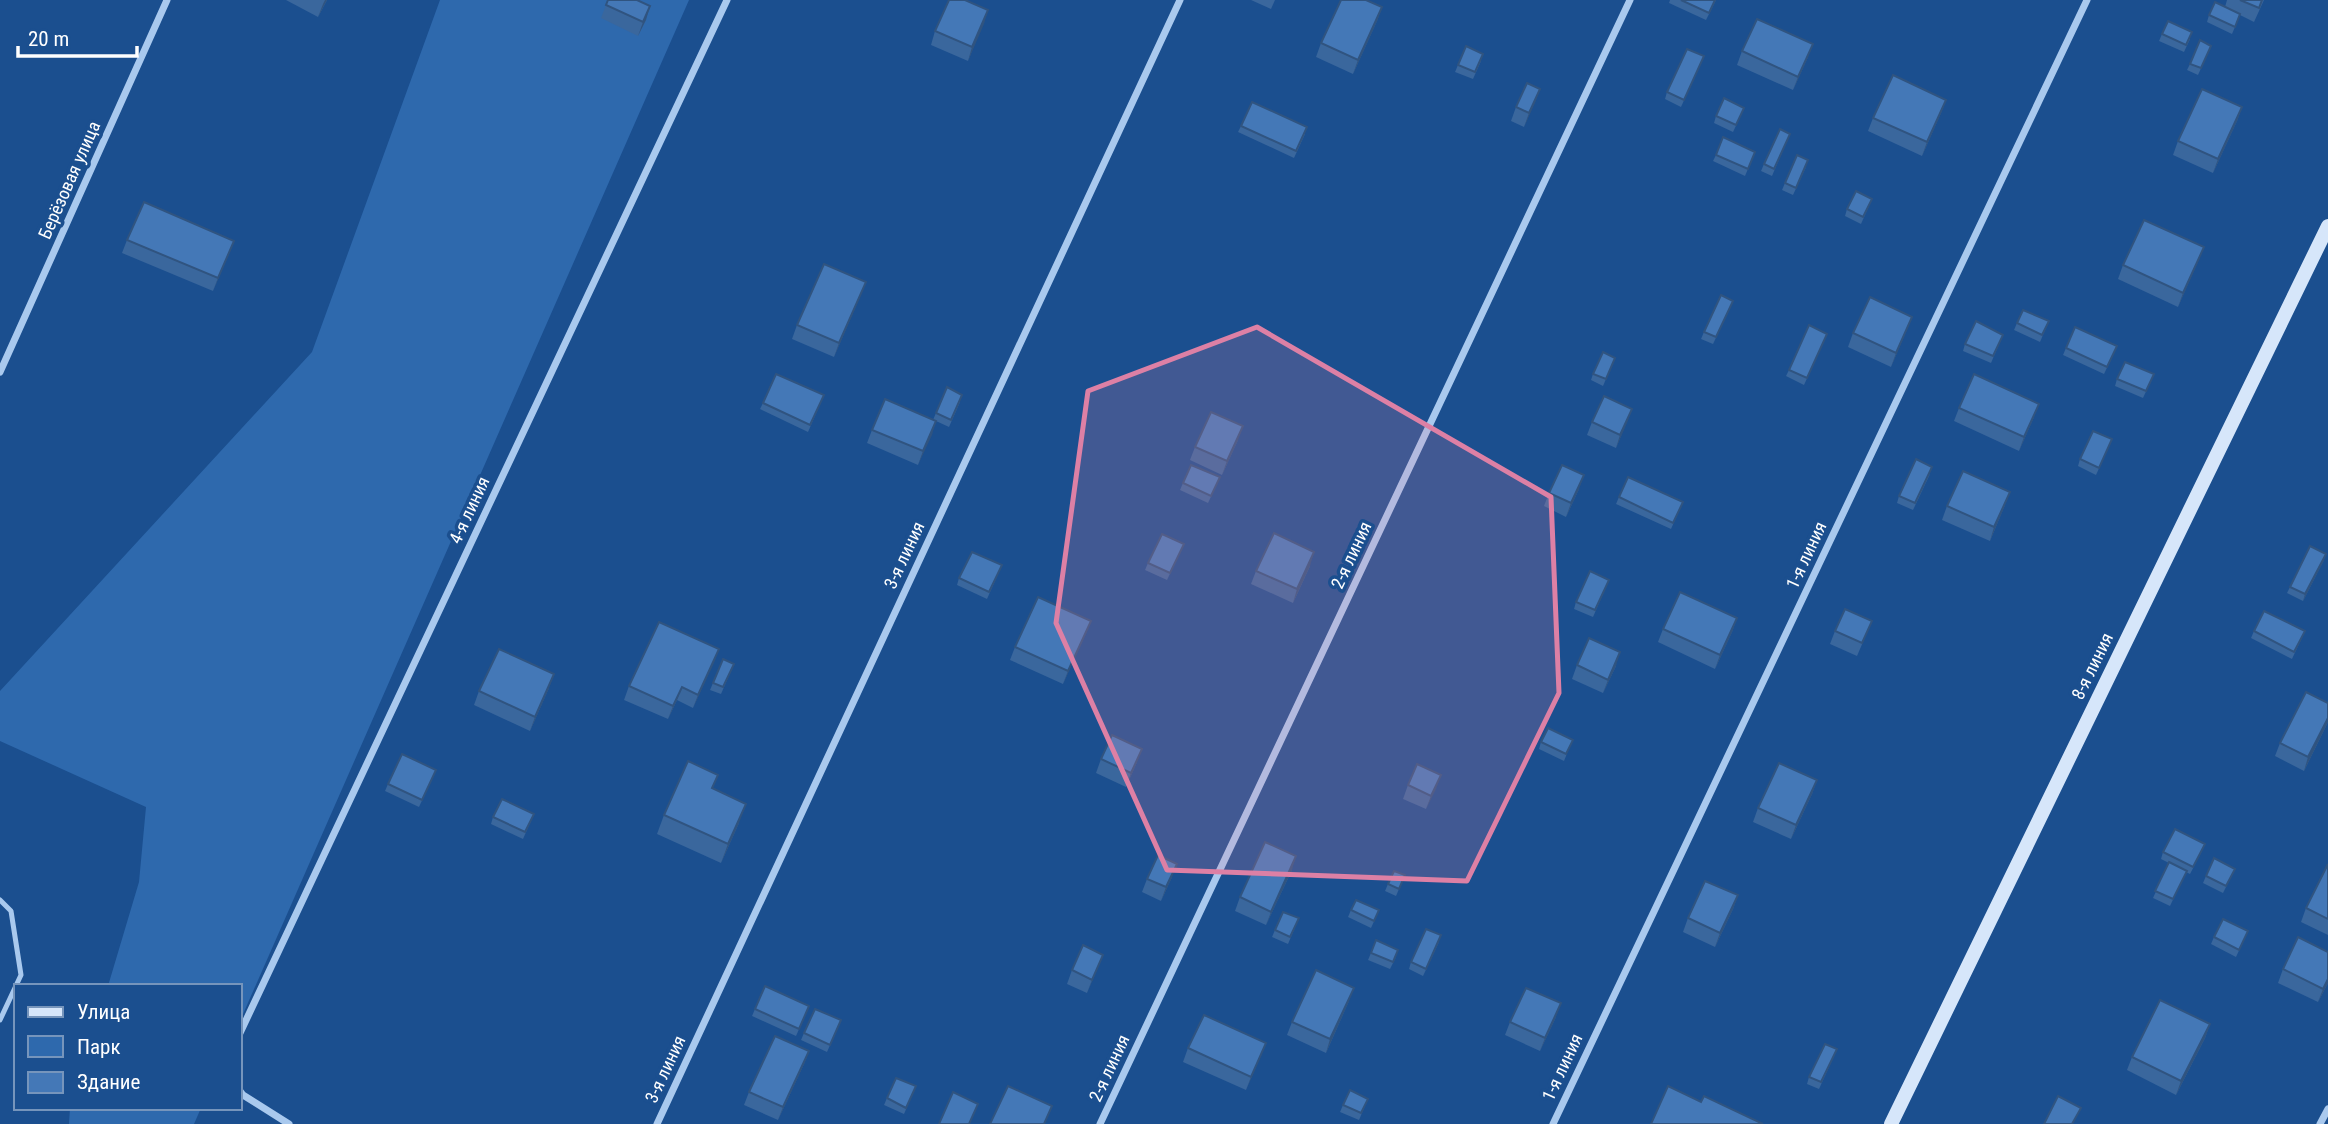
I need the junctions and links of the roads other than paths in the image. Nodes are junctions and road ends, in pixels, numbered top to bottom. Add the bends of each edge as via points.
1 (167, 0) edge
2 (727, 0) edge
3 (1181, 0) edge
4 (1630, 0) edge
5 (2087, 0) edge
6 (2328, 226) edge
7 (0, 372) edge
8 (0, 900) edge
9 (17, 984) edge
10 (14, 990) edge
11 (0, 1020) edge
12 (242, 1030) edge
13 (242, 1093) edge
14 (2328, 1109) edge
15 (289, 1124) edge
16 (657, 1124) edge
17 (1100, 1124) edge
18 (1553, 1124) edge
19 (1891, 1124) edge
20 (2320, 1124) edge

1 - 7 street, Берёзовая улица
2 - 12 street, 4-я линия
3 - 16 street, 3-я линия
4 - 17 street, 2-я линия
5 - 18 street, 1-я линия
6 - 19 street, 8-я линия
8 - 9 lane via 11,911 21,975
10 - 11 lane
13 - 15 street
14 - 20 street

